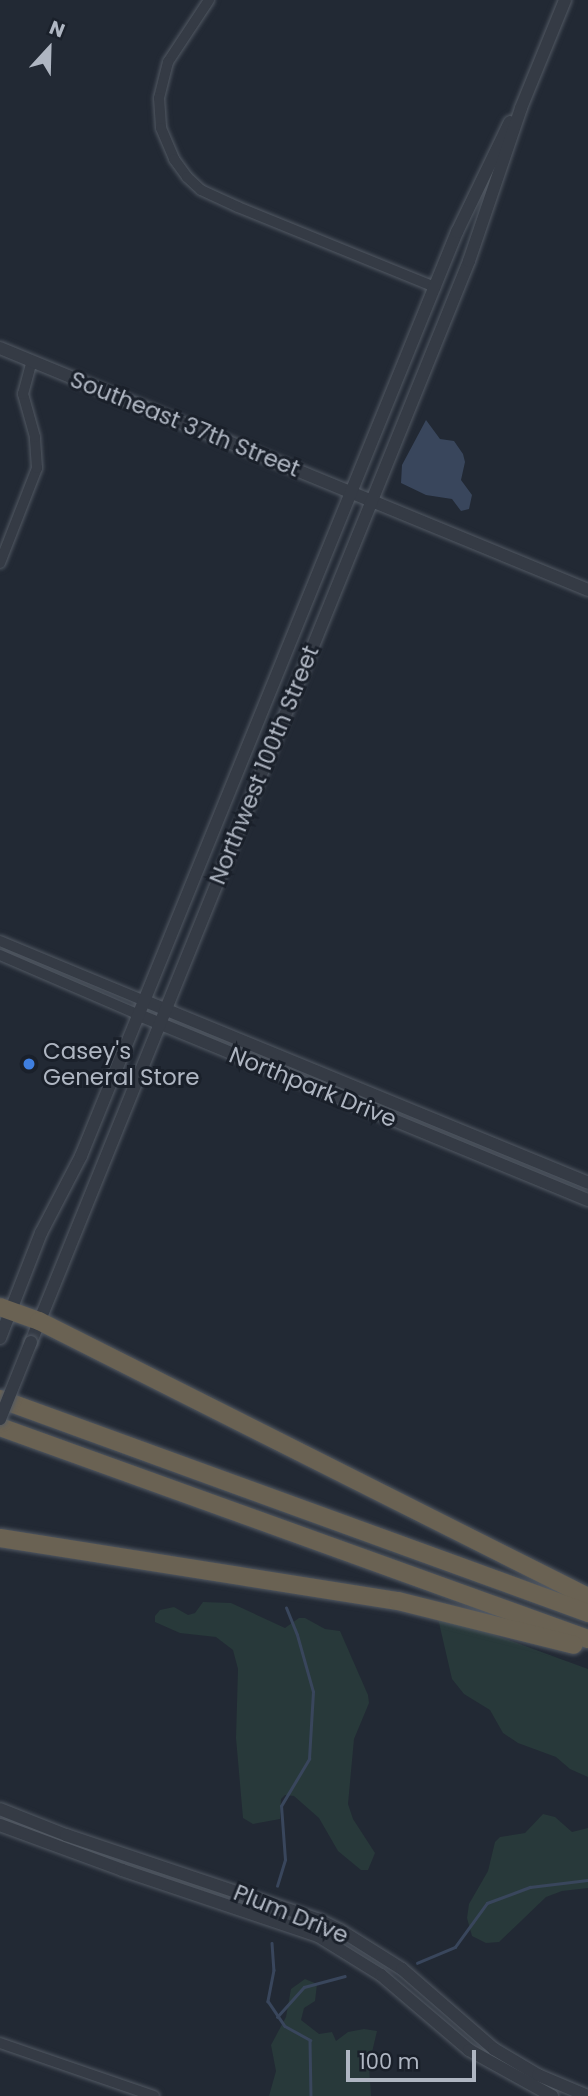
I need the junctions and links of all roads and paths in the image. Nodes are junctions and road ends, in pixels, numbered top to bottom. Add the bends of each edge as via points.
1 (209, 0) edge
2 (565, 0) edge
3 (521, 108) junction
4 (435, 287) junction
5 (0, 348) edge
6 (32, 361) junction
7 (351, 493) junction
8 (370, 500) junction
9 (0, 563) edge
10 (588, 590) edge
11 (0, 941) edge
12 (0, 955) edge
13 (145, 1001) junction
14 (164, 1010) junction
15 (139, 1015) junction
16 (158, 1024) junction
17 (367, 1092) junction
18 (361, 1106) junction
19 (588, 1184) edge
20 (588, 1200) edge
21 (5, 1308) edge
22 (39, 1321) junction
23 (1, 1334) edge
24 (0, 1399) edge
25 (0, 1419) edge
26 (0, 1427) edge
27 (0, 1538) edge
28 (588, 1597) edge
29 (588, 1613) edge
30 (588, 1639) edge
31 (588, 1649) edge
32 (0, 1809) edge
33 (0, 1825) edge
34 (0, 2043) edge
35 (154, 2096) edge
36 (552, 2096) edge
37 (588, 2096) edge

1 - 4 street via 168,62 159,97 160,128 187,177 201,190 238,207
2 - 3 street, Northwest 100th Street
3 - 4 street, Northwest 100th Street via 457,232
3 - 8 street, Northwest 100th Street via 484,222
4 - 7 street, Northwest 100th Street
5 - 6 street, Southeast 37th Street
6 - 7 street, Southeast 37th Street
6 - 9 street via 23,394 35,438 37,468
7 - 8 street, Southeast 37th Street
7 - 13 street, Northwest 100th Street
8 - 10 street, Southeast 37th Street
8 - 14 street, Northwest 100th Street
11 - 13 street, Northpark Drive
12 - 15 street, Northpark Drive
13 - 14 street, Northpark Drive
13 - 15 street, Northwest 100th Street
14 - 16 street, Northwest 100th Street
14 - 17 street, Northpark Drive
15 - 16 street, Northpark Drive
15 - 21 street, Northwest 100th Street via 76,1167
16 - 18 street, Northpark Drive
16 - 22 street, Northwest 100th Street
17 - 18 street
17 - 19 street, Northpark Drive
18 - 20 street, Northpark Drive
21 - 22 highway
21 - 23 street, Northwest 100th Street
22 - 25 street, Northwest 100th Street, bridge
22 - 28 highway
24 - 29 highway
26 - 30 highway
27 - 31 highway via 398,1601
32 - 37 street, Plum Drive via 341,1930 402,1969 495,2049 538,2075
33 - 36 street, Plum Drive via 318,1936 381,1975 469,2050
34 - 35 street

